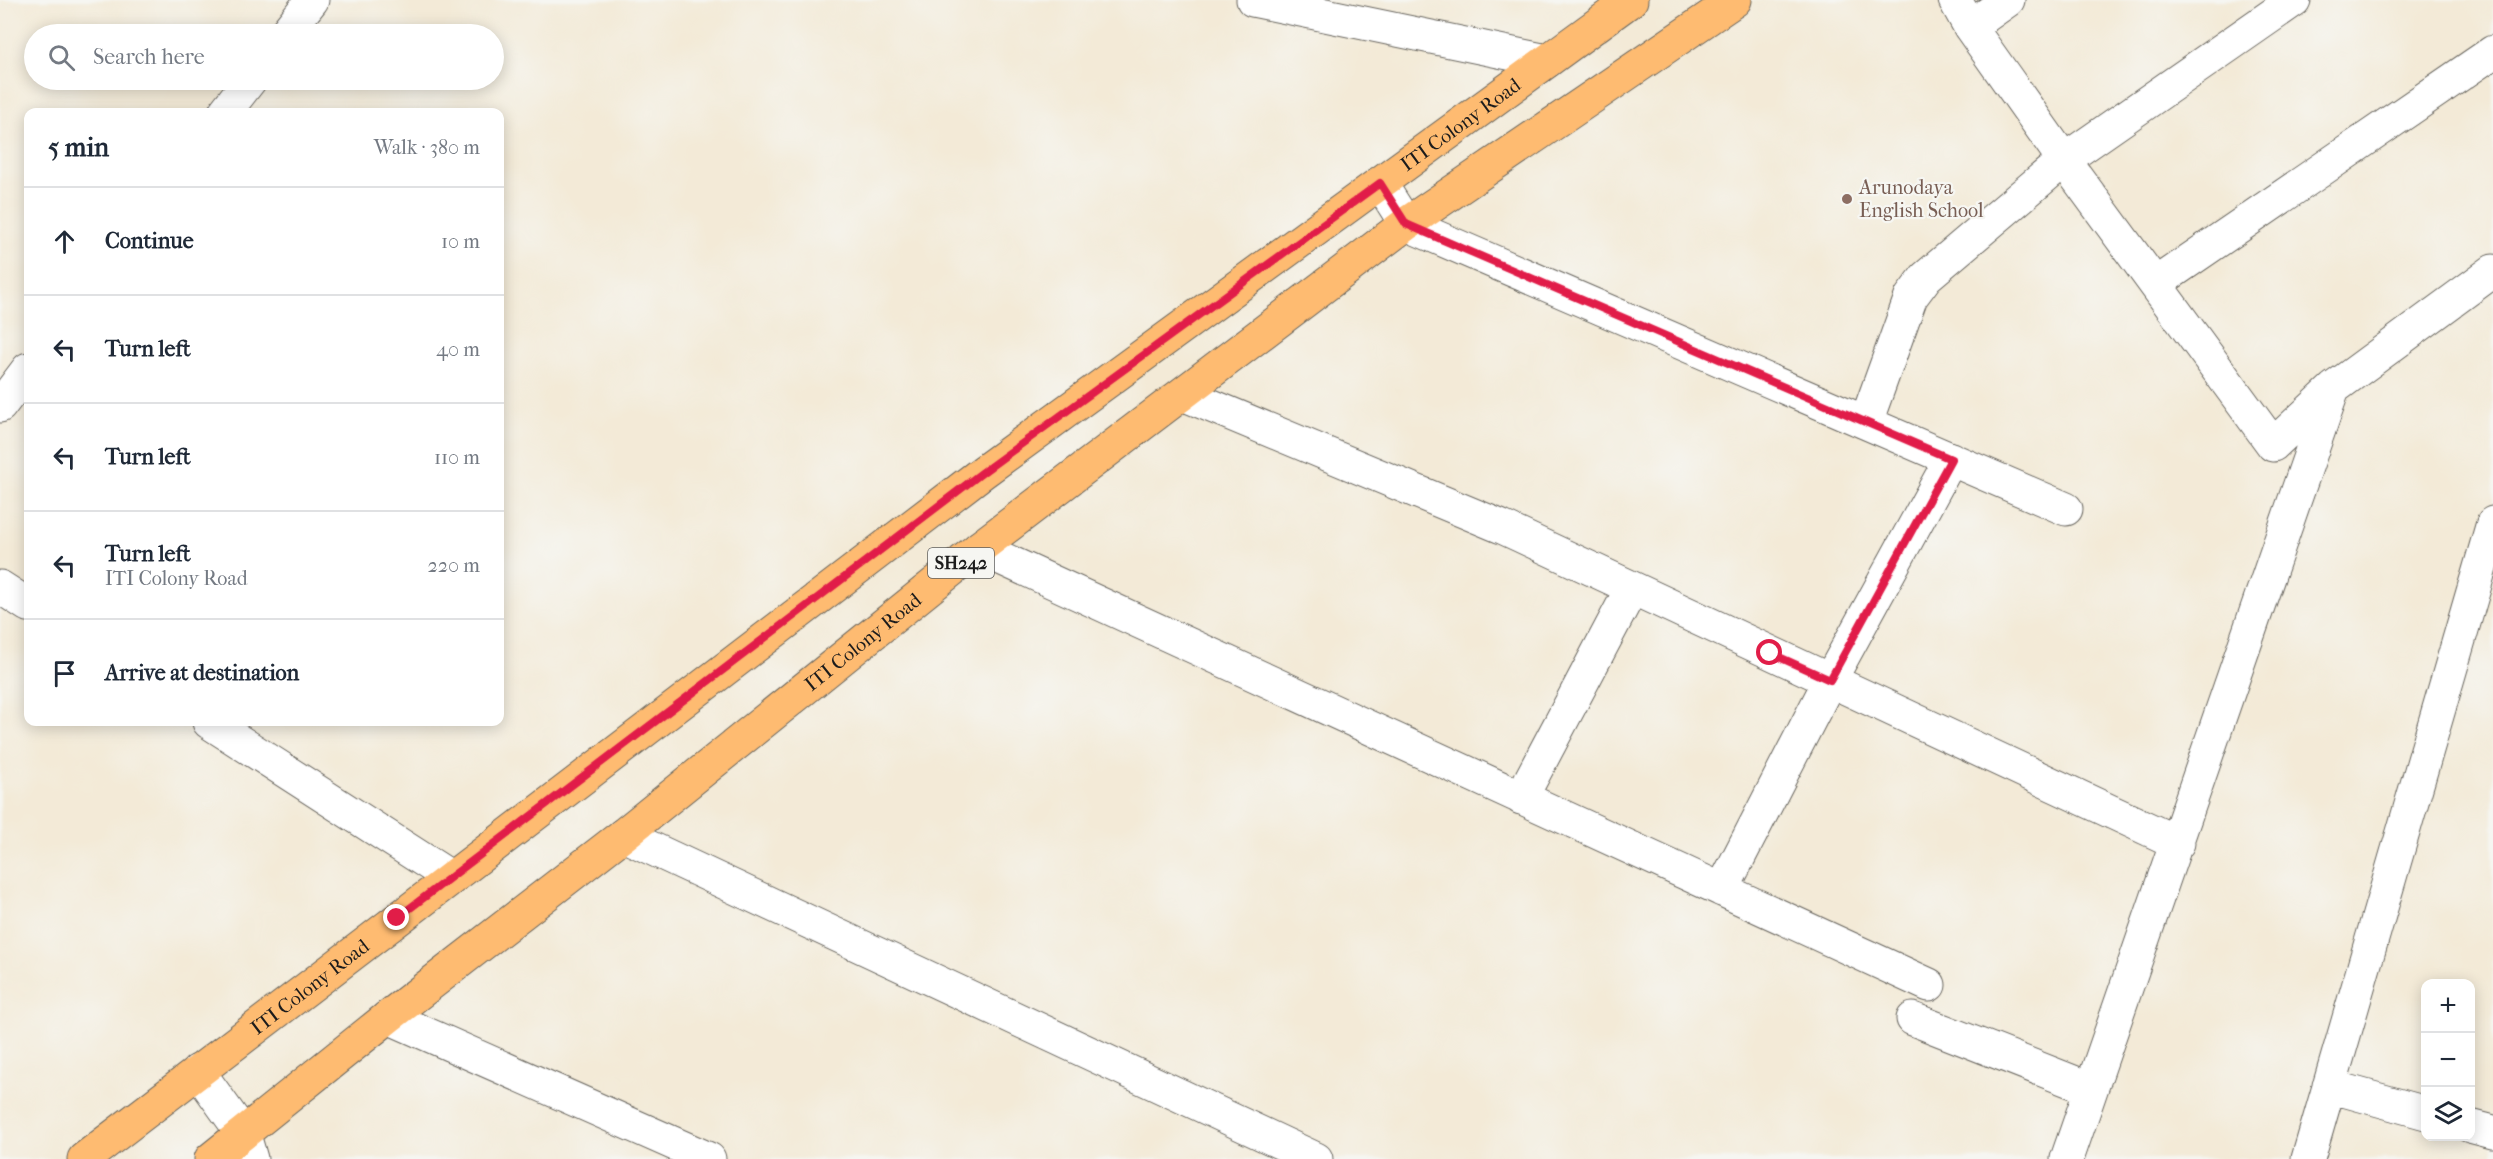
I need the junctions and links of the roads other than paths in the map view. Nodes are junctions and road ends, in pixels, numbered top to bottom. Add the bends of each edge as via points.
1 (312, 0) edge
2 (1252, 0) edge
3 (1631, 0) edge
4 (1736, 0) edge
5 (2008, 0) edge
6 (2294, 0) edge
7 (1962, 13) edge
8 (293, 24) edge
9 (2493, 52) edge
10 (1547, 62) junction
11 (242, 90) edge
12 (228, 108) edge
13 (2064, 160) junction
14 (1380, 183) junction
15 (1406, 224) junction
16 (2493, 271) edge
17 (2155, 284) junction
18 (24, 374) edge
19 (2334, 388) junction
20 (1183, 394) junction
21 (0, 406) edge
22 (1866, 422) junction
23 (1951, 459) junction
24 (2066, 509) dead end
25 (2493, 524) edge
26 (979, 548) junction
27 (0, 587) edge
28 (1632, 588) junction
29 (24, 602) edge
30 (1830, 680) junction
31 (214, 726) edge
32 (1521, 798) junction
33 (623, 836) junction
34 (2178, 843) junction
35 (450, 877) junction
36 (1722, 890) junction
37 (1929, 985) dead end
38 (388, 1017) junction
39 (1913, 1018) dead end
40 (198, 1071) junction
41 (2330, 1086) junction
42 (2091, 1089) junction
43 (2421, 1112) edge
44 (2475, 1127) edge
45 (2493, 1132) edge
46 (247, 1147) edge
47 (84, 1159) edge
48 (212, 1159) edge
49 (709, 1159) edge
50 (1316, 1159) edge
51 (2067, 1159) edge
52 (2308, 1159) edge

1 - 8 street
2 - 10 street
3 - 10 main road, ITI Colony Road / SH242
4 - 15 main road, ITI Colony Road / SH242
5 - 7 street
6 - 13 street
7 - 13 street
9 - 17 street
10 - 14 main road, ITI Colony Road / SH242
11 - 12 street
13 - 17 street
13 - 22 street via 1926,277 1911,297
14 - 15 street
14 - 35 main road, ITI Colony Road / SH242 via 983,472
15 - 20 main road, ITI Colony Road / SH242
15 - 22 street
16 - 19 street
17 - 19 street via 2273,445
18 - 21 street
19 - 34 street
20 - 26 main road, ITI Colony Road / SH242
20 - 28 street via 1502,527
22 - 23 street
23 - 24 street
23 - 30 street
25 - 41 street
26 - 32 street
26 - 33 main road, ITI Colony Road / SH242
27 - 29 street
28 - 30 street
28 - 32 street
30 - 34 street
30 - 36 street
31 - 35 street
32 - 36 street
33 - 38 main road, ITI Colony Road / SH242
33 - 50 street
34 - 42 street
35 - 40 main road, ITI Colony Road / SH242
36 - 37 street
38 - 46 main road, ITI Colony Road / SH242
38 - 49 street
39 - 42 street
40 - 46 street
40 - 47 main road, ITI Colony Road / SH242
41 - 43 street
41 - 52 street
42 - 51 street
44 - 45 street
46 - 48 main road, ITI Colony Road / SH242

